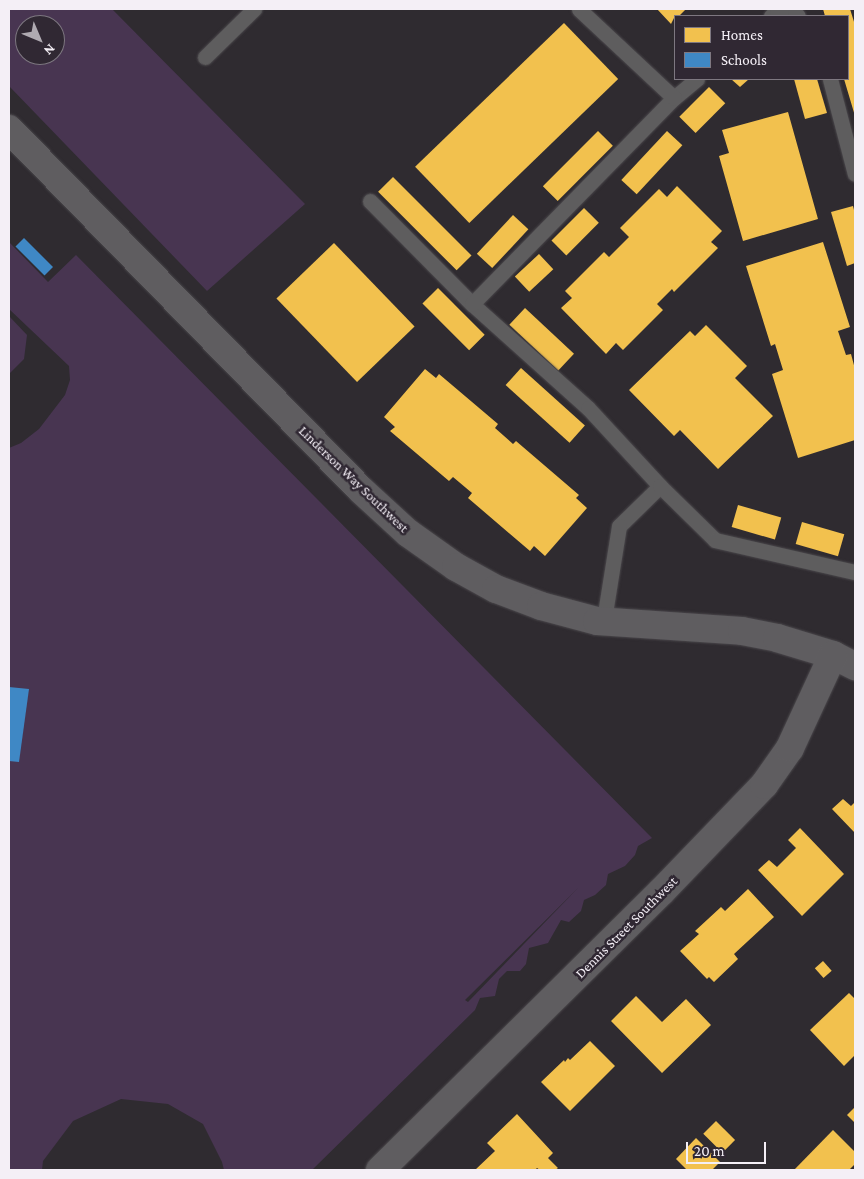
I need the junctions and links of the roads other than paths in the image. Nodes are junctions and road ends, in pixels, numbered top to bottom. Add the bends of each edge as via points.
1 (254, 9) edge
2 (579, 9) edge
3 (772, 15) edge
4 (797, 15) edge
5 (205, 57) dead end
6 (696, 80) edge
7 (830, 80) edge
8 (674, 98) junction
9 (9, 129) edge
10 (855, 174) edge
11 (370, 201) dead end
12 (472, 304) junction
13 (660, 486) junction
14 (855, 572) edge
15 (604, 620) junction
16 (844, 660) edge
17 (380, 1170) edge

1 - 5 lane
2 - 8 lane
3 - 4 lane via 777,11
6 - 8 lane
7 - 10 lane
8 - 12 lane
9 - 15 street, Linderson Way Southwest via 361,490 408,532 456,567 496,589 541,606
11 - 12 lane
12 - 13 lane via 588,408
13 - 14 lane via 716,540
13 - 15 lane via 619,526
15 - 16 street, Linderson Way Southwest via 632,625 742,631 777,638
16 - 17 street, Dennis Street Southwest via 764,785 661,892

